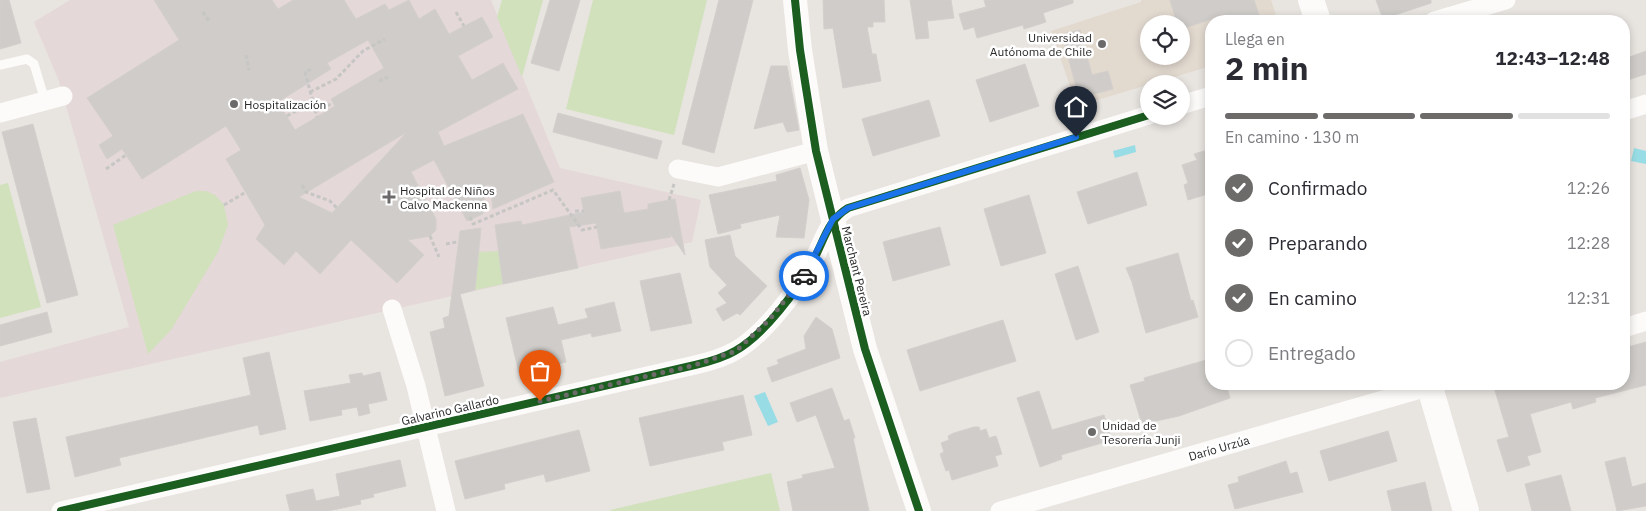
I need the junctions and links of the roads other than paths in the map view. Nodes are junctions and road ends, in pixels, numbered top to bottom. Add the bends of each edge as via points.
1 (795, 0) edge
2 (1311, 0) edge
3 (1506, 0) edge
4 (1316, 15) edge
5 (1455, 15) edge
6 (0, 65) edge
7 (63, 96) dead end
8 (1205, 98) edge
9 (45, 101) junction
10 (1190, 102) edge
11 (1646, 104) edge
12 (1630, 109) edge
13 (0, 113) edge
14 (1140, 118) edge
15 (816, 151) junction
16 (678, 168) dead end
17 (833, 219) junction
18 (392, 309) dead end
19 (1646, 321) edge
20 (1630, 326) edge
21 (1415, 390) edge
22 (1433, 390) edge
23 (427, 427) junction
24 (61, 511) edge
25 (446, 511) edge
26 (919, 511) edge
27 (1000, 511) edge
28 (1466, 511) edge

1 - 15 street, Marchant Pereira
2 - 4 main road
3 - 5 street
6 - 9 lane via 31,60
7 - 9 street
8 - 10 street
9 - 13 street
11 - 12 street
14 - 17 street via 858,203
15 - 16 street via 718,177
15 - 17 street, Marchant Pereira
17 - 23 street, Galvarino Gallardo via 796,289 759,332 736,351 695,365
17 - 26 street, Marchant Pereira via 876,387
18 - 23 street
19 - 20 street
21 - 27 street, Darío Urzúa
22 - 28 main road
23 - 24 street, Galvarino Gallardo
23 - 25 street

